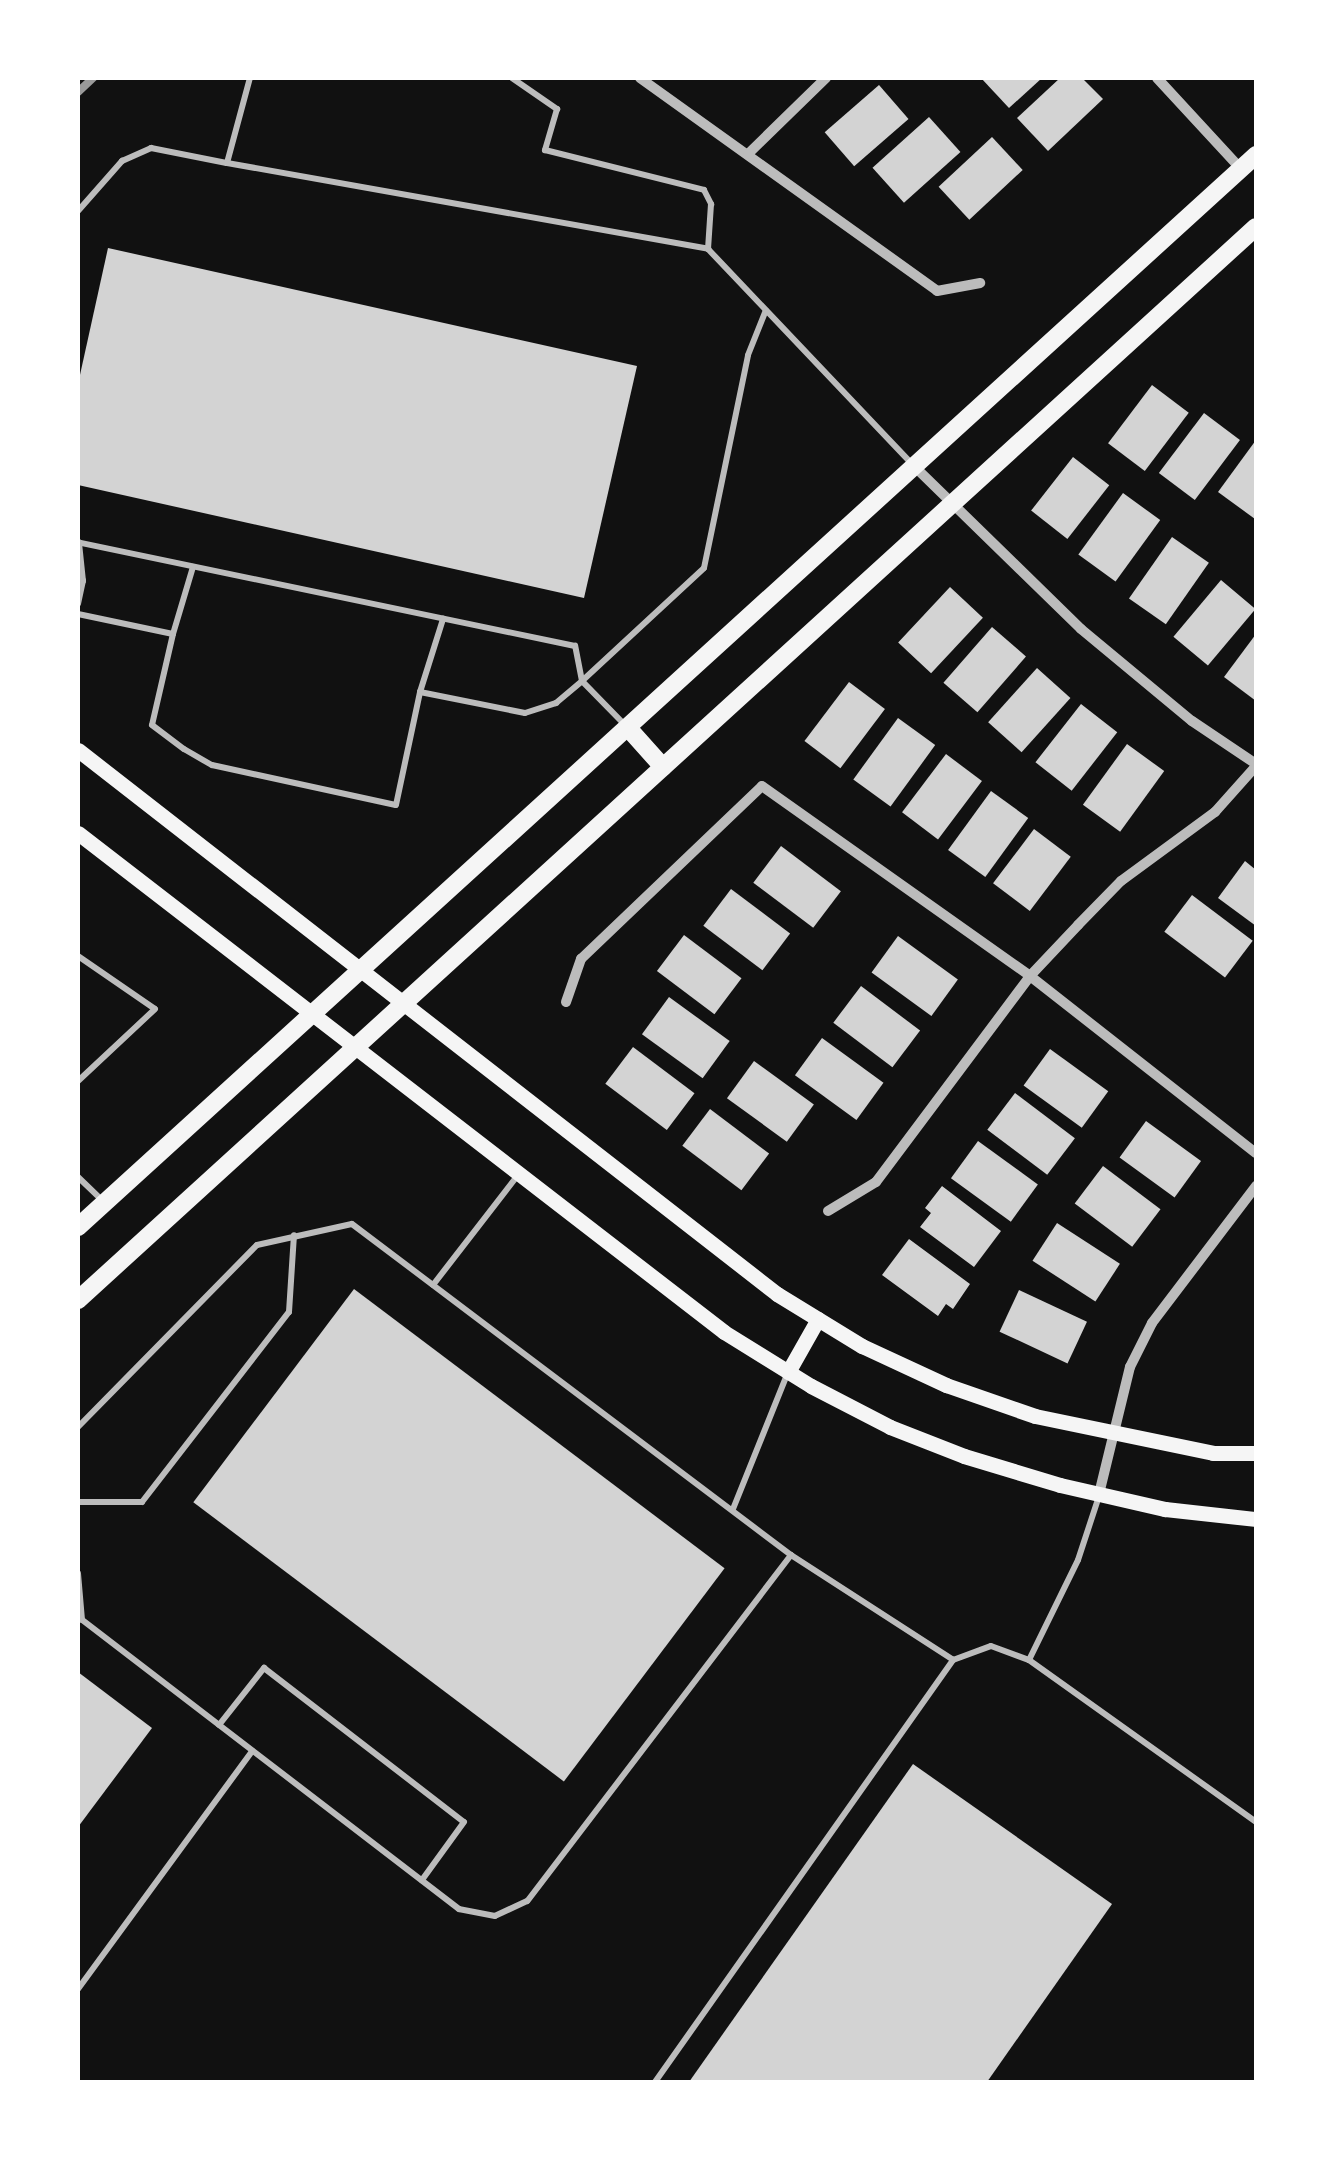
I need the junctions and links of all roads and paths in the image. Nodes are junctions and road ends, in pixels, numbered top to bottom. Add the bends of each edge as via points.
1 (250, 78) edge
2 (512, 78) edge
3 (640, 78) edge
4 (826, 78) edge
5 (1156, 78) edge
6 (748, 154) junction
7 (1256, 155) edge
8 (227, 163) junction
9 (1241, 169) junction
10 (78, 211) edge
11 (1256, 227) edge
12 (708, 249) junction
13 (980, 283) dead end
14 (766, 310) junction
15 (915, 467) junction
16 (950, 506) junction
17 (79, 542) edge
18 (193, 566) junction
19 (78, 604) edge
20 (78, 614) edge
21 (443, 619) junction
22 (172, 634) junction
23 (582, 681) junction
24 (420, 692) junction
25 (629, 728) junction
26 (78, 750) edge
27 (1256, 765) edge
28 (663, 767) junction
29 (78, 832) edge
30 (78, 956) edge
31 (364, 971) junction
32 (1030, 976) junction
33 (566, 1002) dead end
34 (404, 1004) junction
35 (315, 1012) junction
36 (357, 1047) junction
37 (78, 1080) edge
38 (1256, 1153) edge
39 (520, 1173) junction
40 (78, 1177) edge
41 (1256, 1186) edge
42 (104, 1202) junction
43 (828, 1211) dead end
44 (78, 1227) edge
45 (294, 1236) junction
46 (433, 1285) junction
47 (78, 1300) edge
48 (818, 1319) junction
49 (788, 1372) junction
50 (78, 1427) edge
51 (1110, 1434) junction
52 (1256, 1453) edge
53 (1099, 1494) junction
54 (78, 1502) edge
55 (732, 1510) junction
56 (1256, 1518) edge
57 (791, 1555) junction
58 (78, 1573) edge
59 (952, 1660) junction
60 (1029, 1660) junction
61 (219, 1725) junction
62 (252, 1751) junction
63 (1256, 1822) edge
64 (422, 1880) junction
65 (78, 1989) edge
66 (655, 2082) edge

1 - 8 lane
2 - 12 lane via 556,109 545,150 704,190 710,204
3 - 6 street
4 - 6 street
5 - 9 street
6 - 13 street via 937,291
7 - 9 main road
8 - 10 lane via 150,148 122,161
8 - 12 lane
9 - 15 main road
11 - 16 main road
12 - 14 lane
14 - 15 lane
14 - 23 lane via 748,355 704,568
15 - 16 street
15 - 25 main road
16 - 27 street via 1081,629
16 - 28 main road
17 - 18 lane
17 - 19 lane
18 - 21 lane
18 - 22 lane
20 - 22 lane
21 - 23 lane via 575,646
21 - 24 lane
22 - 24 lane via 152,725 184,749 230,769 396,805
23 - 24 lane via 556,703 526,713
23 - 25 lane
25 - 28 main road
25 - 31 main road
26 - 31 main road
27 - 32 street via 1215,812 1121,881
28 - 34 main road
29 - 35 main road
30 - 37 lane via 155,1010
31 - 34 main road
31 - 35 main road
32 - 33 street via 762,786 581,959
32 - 38 street
32 - 43 street via 876,1182
34 - 36 main road
34 - 48 main road
35 - 36 main road
35 - 42 main road
36 - 39 main road
36 - 47 main road
39 - 46 lane
39 - 49 main road via 724,1332
40 - 42 lane
41 - 51 street via 1152,1322
42 - 44 main road
45 - 46 lane via 352,1224
45 - 50 lane via 258,1245
45 - 54 lane via 290,1312 142,1502
46 - 55 lane
48 - 49 main road
48 - 51 main road via 946,1384
49 - 53 main road via 964,1456
49 - 55 lane
51 - 52 main road
51 - 53 street
53 - 56 main road via 1164,1509
53 - 60 lane via 1070,1578
55 - 57 lane
57 - 59 lane
57 - 64 lane via 527,1901 494,1916 459,1909
58 - 61 lane via 82,1620
59 - 60 lane via 992,1646
59 - 66 lane
60 - 63 lane
61 - 62 lane
61 - 64 lane via 264,1668 464,1822
62 - 64 lane
62 - 65 lane

